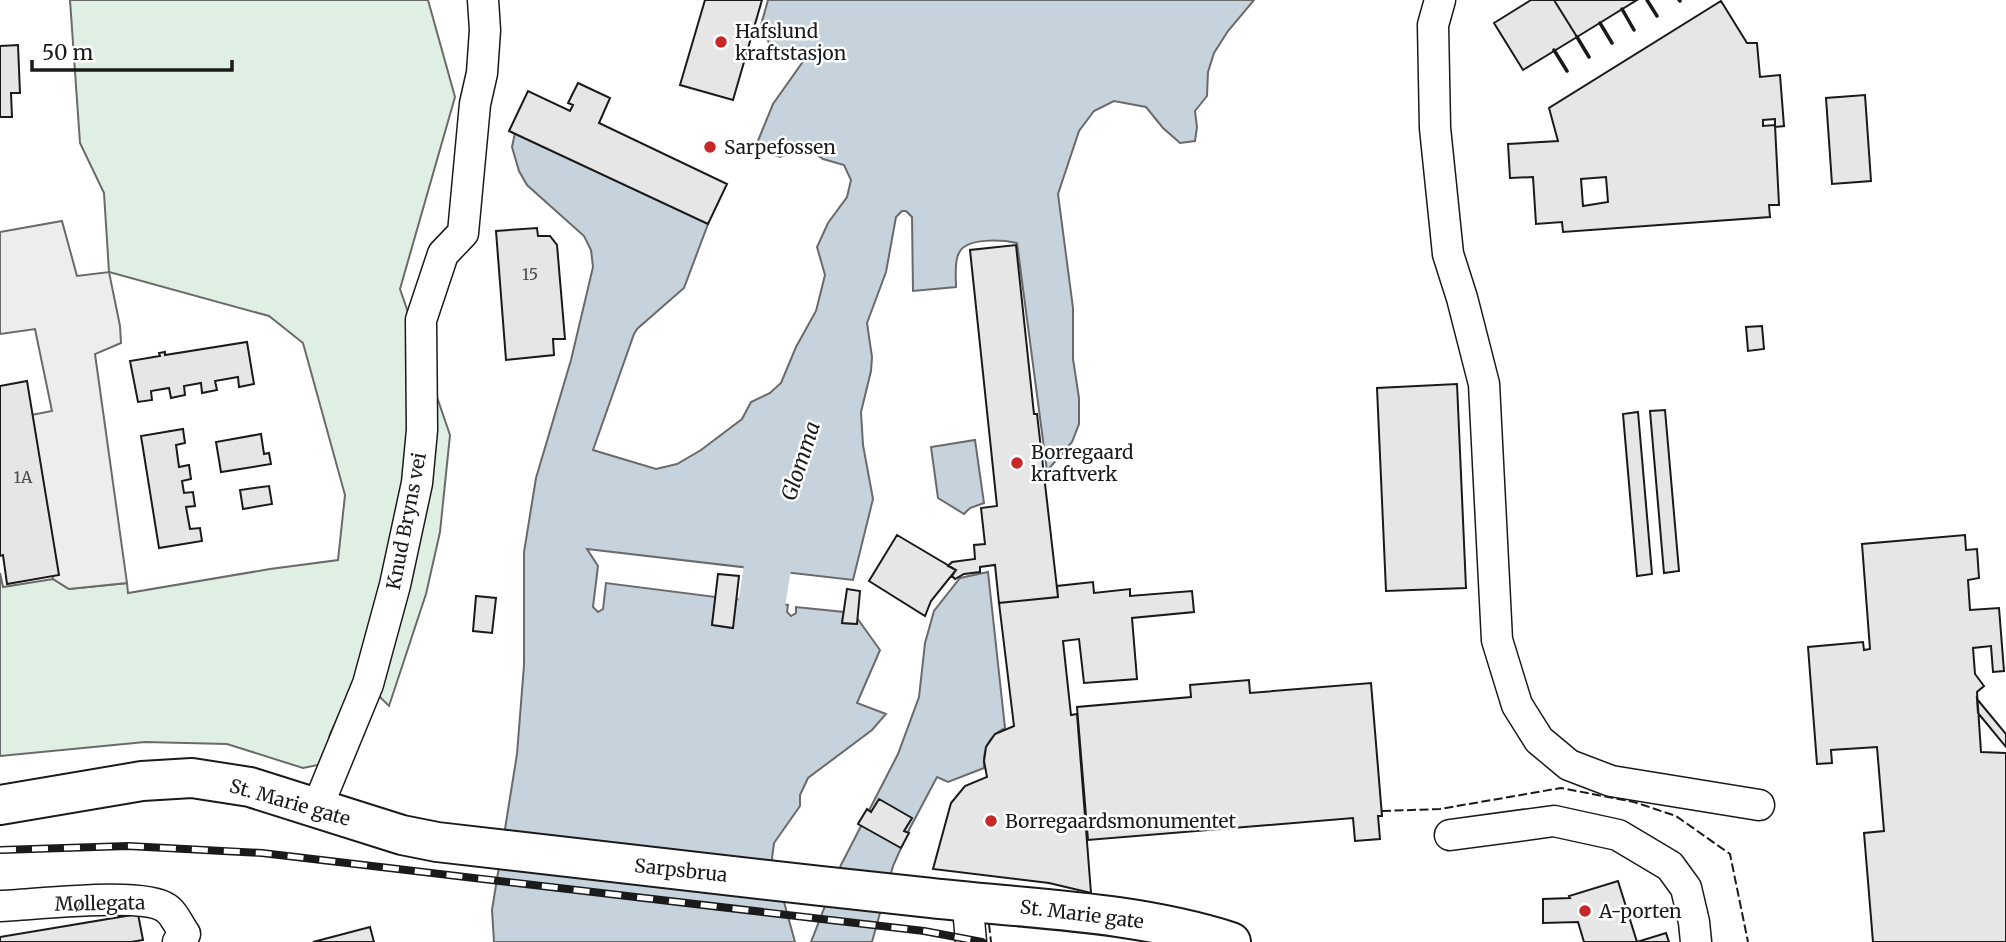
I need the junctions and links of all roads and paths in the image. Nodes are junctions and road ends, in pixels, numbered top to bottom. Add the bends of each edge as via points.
1 (482, 0) edge
2 (1440, 0) edge
3 (0, 785) edge
4 (57, 794) junction
5 (0, 805) edge
6 (1759, 806) dead end
7 (317, 808) junction
8 (1450, 835) dead end
9 (437, 842) joint
10 (926, 898) joint
11 (974, 902) junction
12 (0, 906) edge
13 (181, 938) edge
14 (971, 942) edge
15 (1231, 942) edge
16 (1696, 942) edge

1 - 7 street, Knud Bryns vei via 482,73 463,233 443,254 421,320 422,430 417,483 368,684
2 - 6 street via 1433,25 1435,128 1448,254 1484,384 1497,640 1517,705 1539,740 1569,765 1611,781
3 - 4 main road, St. Marie gate
4 - 5 main road, St. Marie gate
4 - 7 main road, St. Marie gate via 192,778 250,787
7 - 9 main road, St. Marie gate
8 - 16 street via 1554,821 1618,835 1670,866 1686,888
9 - 10 main road, Sarpsbrua
10 - 11 main road, St. Marie gate
11 - 14 street via 969,919
11 - 15 main road, St. Marie gate via 1161,925
12 - 13 street, Møllegata via 153,902 167,909

